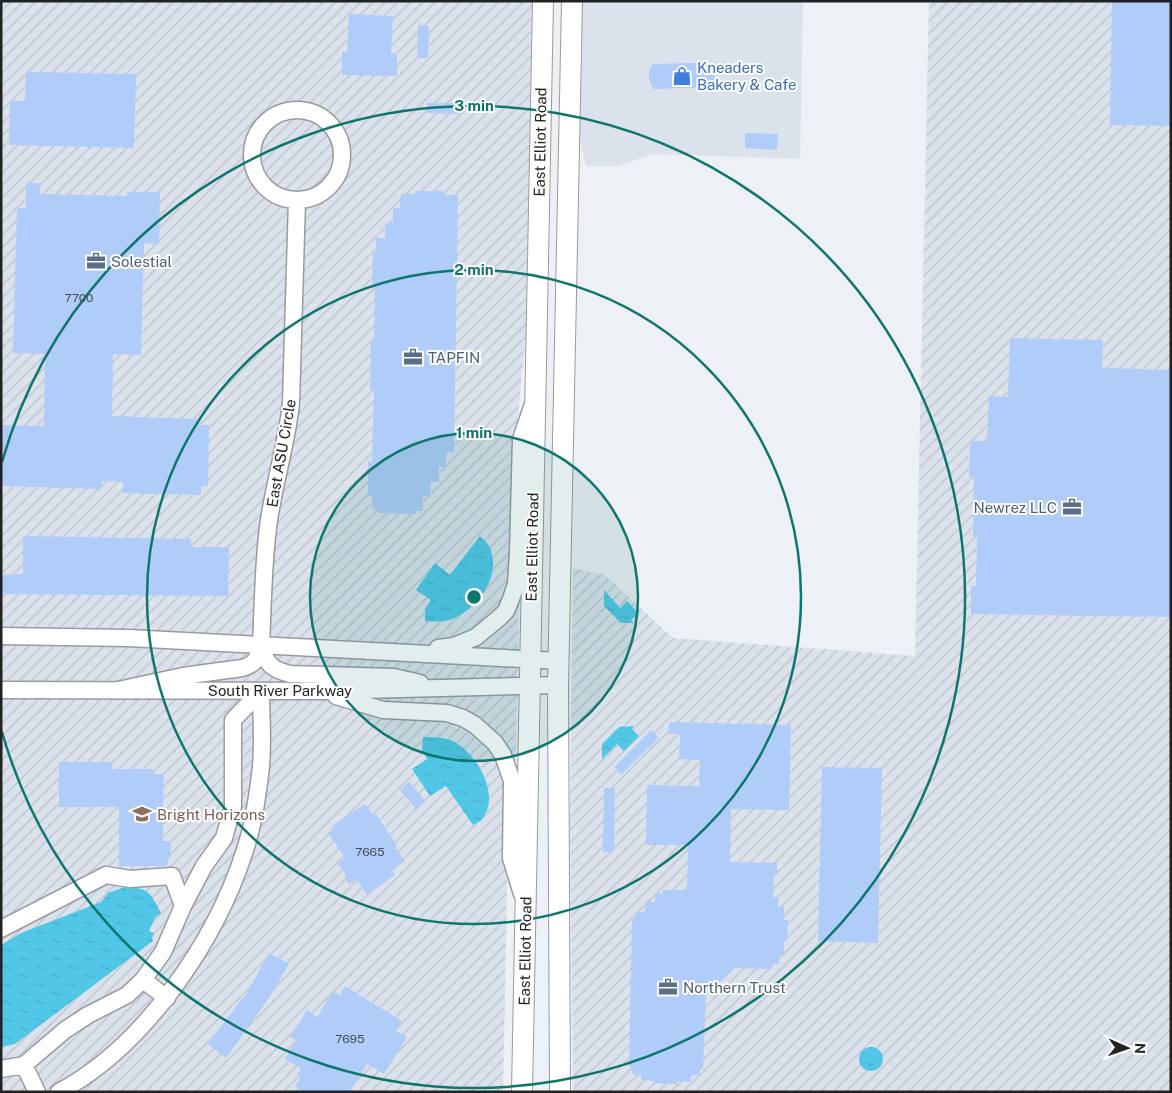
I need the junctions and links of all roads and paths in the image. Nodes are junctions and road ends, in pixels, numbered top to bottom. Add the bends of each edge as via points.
1 (543, 1) edge
2 (572, 1) edge
3 (542, 59) junction
4 (569, 149) junction
5 (297, 200) junction
6 (535, 400) junction
7 (1, 636) edge
8 (261, 646) junction
9 (386, 652) junction
10 (530, 659) junction
11 (559, 661) junction
12 (558, 685) junction
13 (529, 686) junction
14 (444, 688) junction
15 (1, 690) edge
16 (118, 690) junction
17 (261, 691) junction
18 (322, 691) junction
19 (204, 866) junction
20 (172, 876) junction
21 (183, 906) junction
22 (526, 906) junction
23 (1, 929) edge
24 (143, 980) junction
25 (167, 998) junction
26 (24, 1065) junction
27 (1, 1069) edge
28 (37, 1092) edge
29 (59, 1092) edge
30 (522, 1092) edge
31 (560, 1092) edge

1 - 3 main road, East Elliot Road
2 - 4 main road, East Elliot Road
3 - 4 main road via 554,81 554,143 558,149
3 - 6 main road, East Elliot Road
4 - 11 main road, East Elliot Road
5 - 5 street via 316,195 331,183 341,160 333,128 314,113 301,110 276,115 265,123 257,134 252,153 255,172 262,184 278,195
5 - 8 street, East ASU Circle via 291,403 270,518
6 - 9 street via 521,439 516,584 506,611 476,637 454,646
6 - 10 main road, East Elliot Road
7 - 8 street via 128,638
8 - 9 street
8 - 14 street via 274,669 290,674 394,677
8 - 16 street via 259,656 249,666
9 - 10 street
10 - 11 street
10 - 13 main road, East Elliot Road
11 - 12 main road, East Elliot Road
12 - 13 street, South River Parkway
12 - 31 main road, East Elliot Road
13 - 14 street, South River Parkway
13 - 22 main road, East Elliot Road
14 - 18 street, South River Parkway
15 - 16 street, South River Parkway
16 - 17 street, South River Parkway
17 - 18 street, South River Parkway
17 - 19 street via 233,720 233,806 224,838
17 - 25 street via 261,773 245,850 224,904 192,964
18 - 22 street via 383,710 447,713 475,725 495,743 512,781 511,858
19 - 20 street
19 - 21 street
20 - 21 street
20 - 23 street via 130,879 106,875
21 - 24 street via 163,952
22 - 30 main road, East Elliot Road
24 - 25 street
24 - 26 street via 127,996 65,1030
25 - 29 street via 100,1065
26 - 27 street
26 - 28 street

